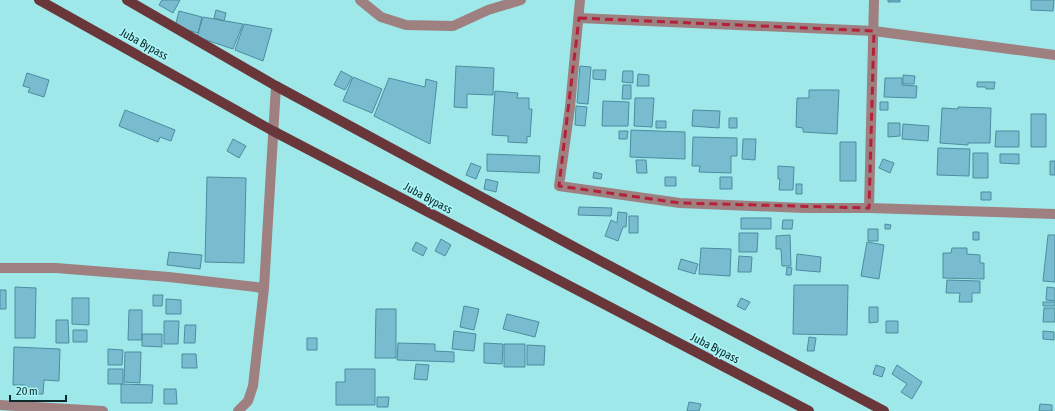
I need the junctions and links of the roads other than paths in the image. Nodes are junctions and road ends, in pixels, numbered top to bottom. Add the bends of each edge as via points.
1 (40, 0) edge
2 (127, 0) edge
3 (360, 0) edge
4 (521, 0) edge
5 (580, 0) edge
6 (874, 0) edge
7 (578, 18) junction
8 (874, 31) junction
9 (1055, 55) edge
10 (276, 86) junction
11 (273, 132) junction
12 (869, 208) junction
13 (1055, 214) edge
14 (0, 268) edge
15 (264, 288) junction
16 (0, 404) edge
17 (103, 411) edge
18 (238, 411) edge
19 (809, 411) edge
20 (884, 411) edge

1 - 11 main road, Juba Bypass
2 - 10 main road, Juba Bypass
3 - 4 street via 381,18 406,25 453,26 488,10
5 - 7 street
6 - 8 street
7 - 8 street
7 - 12 street via 559,186 680,203
8 - 9 street
8 - 12 street
10 - 11 street
10 - 20 main road, Juba Bypass
11 - 15 street
11 - 19 main road, Juba Bypass
12 - 13 street
14 - 15 street via 56,268 169,276
15 - 18 street via 253,386 248,401
16 - 17 street

